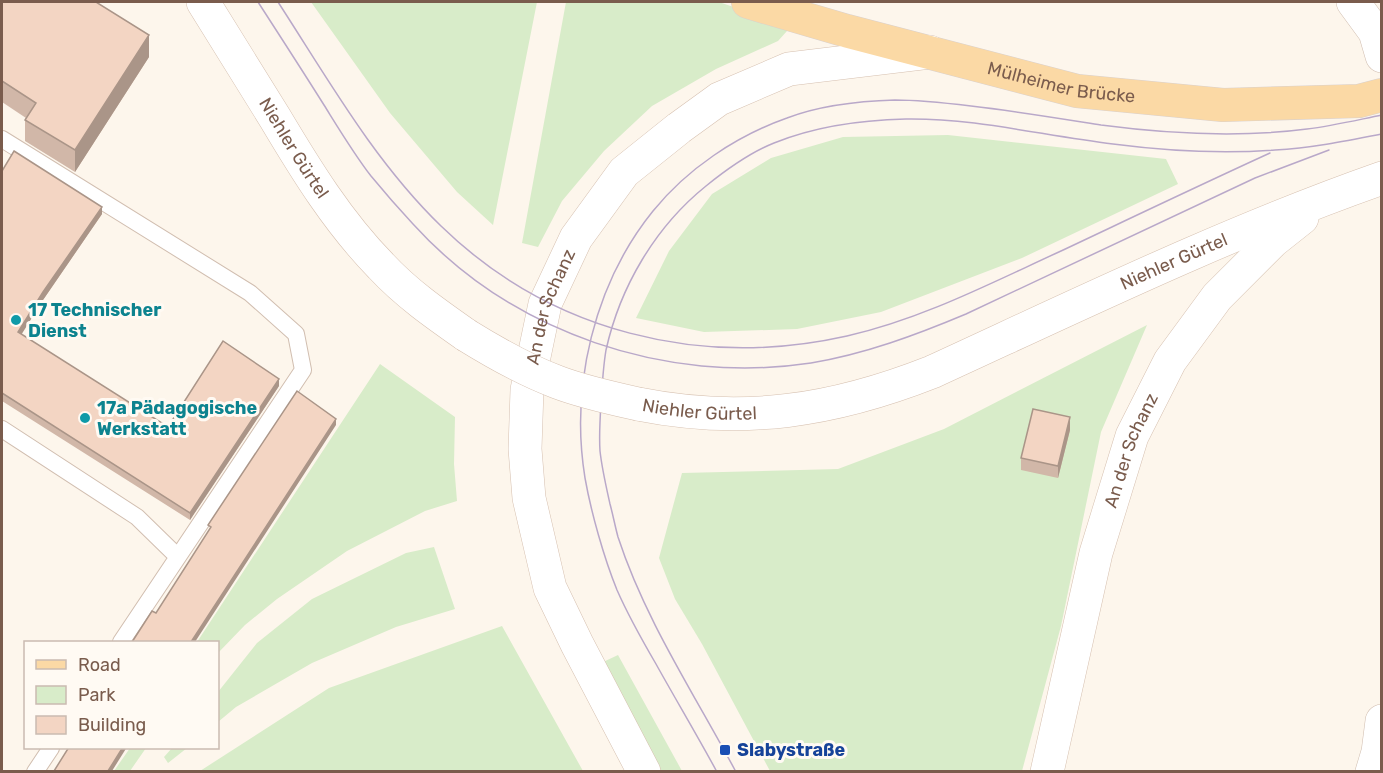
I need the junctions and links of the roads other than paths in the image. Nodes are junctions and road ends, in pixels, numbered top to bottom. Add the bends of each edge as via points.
1 (204, 2) edge
2 (748, 2) edge
3 (813, 2) edge
4 (1353, 2) edge
5 (930, 52) junction
6 (1382, 56) edge
7 (1382, 81) edge
8 (1382, 95) edge
9 (2, 139) edge
10 (1382, 178) edge
11 (1265, 233) junction
12 (2, 429) edge
13 (178, 557) junction
14 (122, 641) edge
15 (1382, 721) edge
16 (50, 749) edge
17 (1051, 767) edge
18 (35, 771) edge
19 (644, 771) edge
20 (1372, 771) edge

1 - 11 main road, Niehler Gürtel, bridge via 303,165 338,217 381,267 430,310 496,353 557,382 638,404 678,411 742,414 807,408 870,394 932,372 1139,277
2 - 5 main road, Mülheimer Brücke
3 - 7 main road via 1047,63 1199,90 1355,87
4 - 6 main road via 1375,32
5 - 8 main road, Mülheimer Brücke via 1077,91 1223,105 1359,101
5 - 19 main road, An der Schanz via 789,69 719,99 624,172 576,238 545,304 527,390 525,448 529,498 550,588
9 - 13 lane via 250,293 296,334 303,370
10 - 11 main road, An der Schanz via 1332,195
11 - 17 main road, An der Schanz via 1170,361 1132,436 1096,553
12 - 13 lane via 137,517
13 - 14 lane
15 - 20 main road
16 - 18 lane

